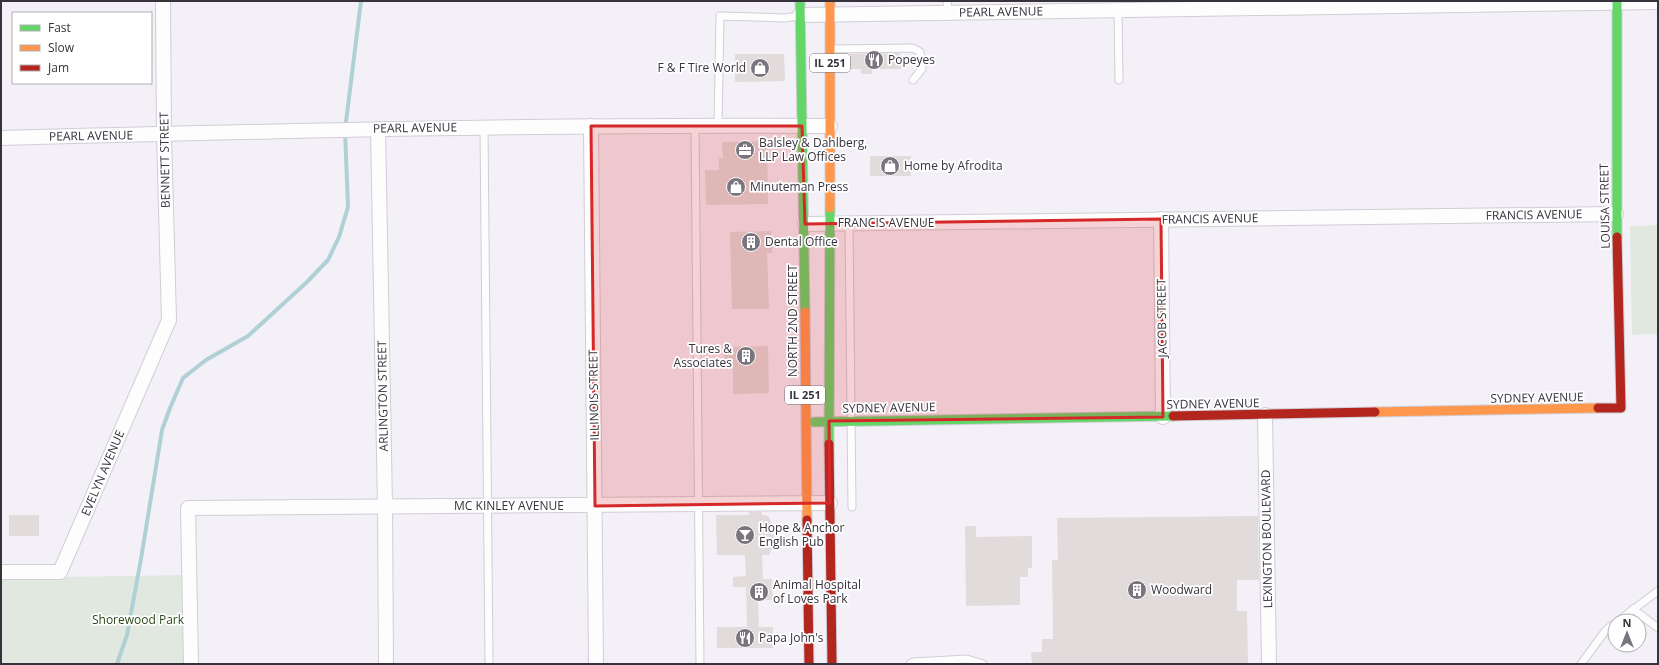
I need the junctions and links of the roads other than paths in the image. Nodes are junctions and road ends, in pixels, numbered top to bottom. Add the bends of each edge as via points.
1 (163, 1) edge
2 (800, 1) edge
3 (1564, 2) edge
4 (1658, 2) edge
5 (1617, 3) junction
6 (947, 7) edge
7 (830, 8) edge
8 (1118, 11) junction
9 (800, 15) junction
10 (830, 49) junction
11 (913, 80) dead end
12 (1119, 80) dead end
13 (695, 125) junction
14 (718, 125) junction
15 (591, 126) junction
16 (802, 126) junction
17 (830, 126) junction
18 (484, 128) junction
19 (378, 129) junction
20 (164, 134) junction
21 (1, 138) edge
22 (1616, 214) junction
23 (1161, 219) junction
24 (830, 223) junction
25 (805, 224) junction
26 (849, 224) junction
27 (169, 320) joint
28 (1621, 408) joint
29 (1265, 415) junction
30 (1163, 417) junction
31 (850, 420) junction
32 (829, 421) junction
33 (806, 422) junction
34 (808, 503) junction
35 (830, 503) junction
36 (698, 505) junction
37 (386, 506) junction
38 (487, 506) junction
39 (595, 506) junction
40 (852, 507) dead end
41 (1, 572) edge
42 (1658, 591) edge
43 (1633, 609) junction
44 (1628, 613) edge
45 (1658, 628) edge
46 (1607, 629) edge
47 (191, 664) edge
48 (386, 664) edge
49 (489, 664) edge
50 (596, 664) edge
51 (700, 664) edge
52 (809, 664) edge
53 (832, 664) edge
54 (910, 664) edge
55 (983, 664) edge
56 (1269, 664) edge
57 (1582, 664) edge

1 - 20 street, BENNETT STREET
2 - 9 main road, NORTH 2ND STREET / IL 251
3 - 5 street, PEARL AVENUE
3 - 8 street, PEARL AVENUE
4 - 5 street, PEARL AVENUE
5 - 22 main road, LOUISA STREET
6 - 7 street, PEARL AVENUE
6 - 8 street, PEARL AVENUE
7 - 9 street, PEARL AVENUE
7 - 10 main road, IL 251
8 - 12 lane
9 - 14 lane via 785,18 720,16
9 - 16 main road, NORTH 2ND STREET / IL 251
10 - 11 lane via 913,48 920,52 922,69
10 - 17 main road, IL 251
13 - 14 street, PEARL AVENUE
13 - 15 street, PEARL AVENUE
13 - 36 lane
14 - 16 street, PEARL AVENUE
15 - 18 street, PEARL AVENUE
15 - 39 street, ILLINOIS STREET
16 - 17 street, PEARL AVENUE
16 - 25 main road, NORTH 2ND STREET / IL 251
17 - 24 main road, IL 251
18 - 19 street, PEARL AVENUE
18 - 38 lane
19 - 20 street, PEARL AVENUE
19 - 37 street, ARLINGTON STREET
20 - 21 street, PEARL AVENUE
20 - 27 street, BENNETT STREET
22 - 23 street, FRANCIS AVENUE
22 - 28 main road, LOUISA STREET
23 - 26 street, FRANCIS AVENUE
23 - 30 street, JACOB STREET
24 - 25 street, FRANCIS AVENUE
24 - 26 street, FRANCIS AVENUE
24 - 32 main road, IL 251
25 - 33 main road, NORTH 2ND STREET / IL 251
26 - 31 lane
27 - 41 street, EVELYN AVENUE via 60,572
28 - 29 main road, SYDNEY AVENUE
29 - 30 main road, SYDNEY AVENUE
29 - 56 street, LEXINGTON BOULEVARD
30 - 31 main road, SYDNEY AVENUE
31 - 32 main road, SYDNEY AVENUE
31 - 40 lane
32 - 33 main road, SYDNEY AVENUE
32 - 35 main road, IL 251
33 - 34 main road, NORTH 2ND STREET / IL 251
34 - 35 street, MC KINLEY AVENUE
34 - 36 street, MC KINLEY AVENUE
34 - 52 main road, NORTH 2ND STREET / IL 251
35 - 53 main road, IL 251
36 - 39 street, MC KINLEY AVENUE
36 - 51 lane
37 - 38 street, MC KINLEY AVENUE
37 - 47 street, MC KINLEY AVENUE via 188,508
37 - 48 street, ARLINGTON STREET
38 - 39 street, MC KINLEY AVENUE
38 - 49 lane
39 - 50 street, ILLINOIS STREET
42 - 43 lane
43 - 44 lane
43 - 45 lane
46 - 57 lane
54 - 55 lane via 967,659

